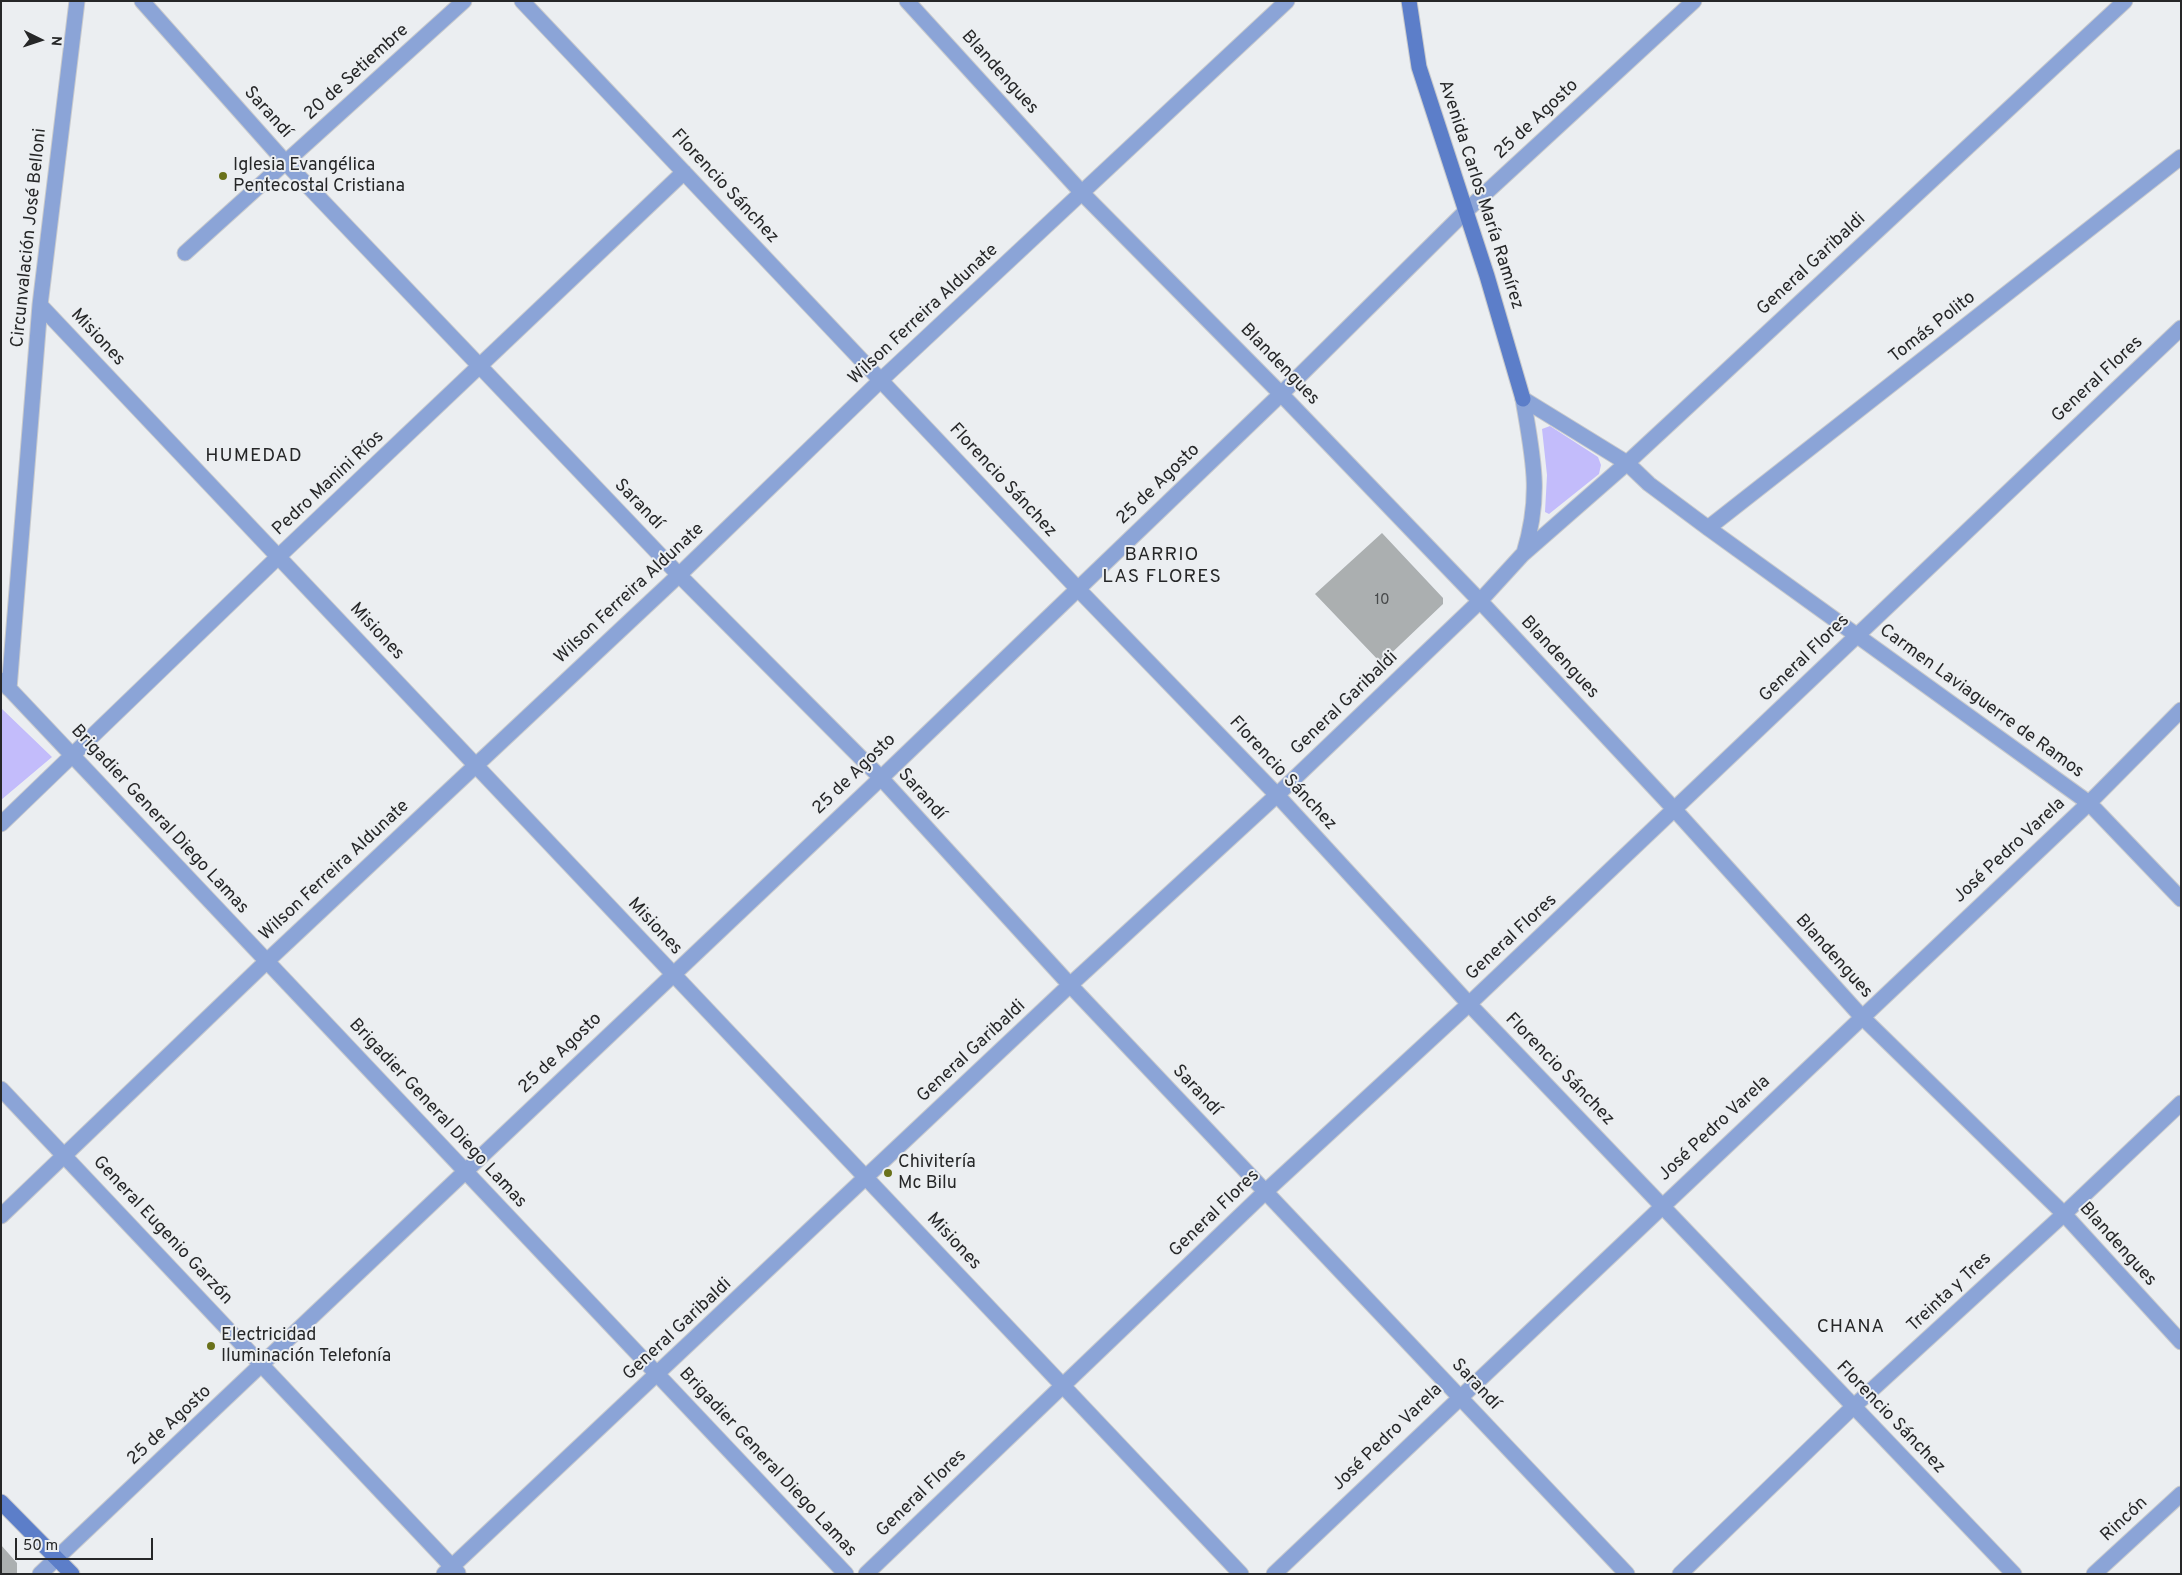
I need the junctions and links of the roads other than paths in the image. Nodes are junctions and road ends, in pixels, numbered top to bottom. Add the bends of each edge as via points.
1 (77, 1) edge
2 (142, 1) edge
3 (464, 1) edge
4 (522, 1) edge
5 (907, 1) edge
6 (1287, 1) edge
7 (1410, 1) edge
8 (1694, 1) edge
9 (2125, 1) edge
10 (2181, 158) edge
11 (286, 163) junction
12 (684, 172) junction
13 (1083, 194) junction
14 (1466, 210) junction
15 (185, 253) dead end
16 (40, 305) junction
17 (2181, 328) edge
18 (480, 367) junction
19 (881, 380) junction
20 (1281, 394) junction
21 (1523, 399) junction
22 (1627, 462) junction
23 (1708, 528) junction
24 (1523, 554) junction
25 (278, 557) junction
26 (679, 575) junction
27 (1077, 588) junction
28 (1480, 601) junction
29 (1857, 635) junction
30 (5, 684) edge
31 (2181, 710) edge
32 (73, 756) junction
33 (476, 766) junction
34 (881, 778) junction
35 (1276, 795) junction
36 (2089, 803) junction
37 (1675, 810) junction
38 (1, 824) edge
39 (2181, 900) edge
40 (267, 961) junction
41 (673, 974) junction
42 (1070, 985) junction
43 (1469, 1004) junction
44 (1861, 1016) junction
45 (1, 1089) edge
46 (2181, 1103) edge
47 (65, 1156) junction
48 (466, 1171) junction
49 (866, 1178) junction
50 (1265, 1192) junction
51 (1662, 1205) junction
52 (2064, 1214) junction
53 (1, 1216) edge
54 (2181, 1342) edge
55 (262, 1364) junction
56 (658, 1375) junction
57 (1062, 1385) junction
58 (1460, 1396) junction
59 (1853, 1407) junction
60 (2181, 1494) edge
61 (1, 1502) edge
62 (56, 1560) junction
63 (452, 1571) edge
64 (40, 1574) edge
65 (72, 1574) edge
66 (846, 1574) edge
67 (866, 1574) edge
68 (1241, 1574) edge
69 (1274, 1574) edge
70 (1627, 1574) edge
71 (1680, 1574) edge
72 (2014, 1574) edge
73 (2094, 1574) edge

1 - 16 street, Circunvalación José Belloni
2 - 11 street, Sarandí
3 - 11 street, 20 de Setiembre
4 - 12 street, Florencio Sánchez
5 - 13 street, Blandengues
6 - 13 street, Wilson Ferreira Aldunate
7 - 14 street, Avenida Carlos María Ramírez via 1419,67
8 - 14 street, 25 de Agosto
9 - 22 street, General Garibaldi
10 - 23 street, Tomás Polito
11 - 15 street, 20 de Setiembre
11 - 18 street, Sarandí
12 - 18 street, Pedro Manini Ríos
12 - 19 street, Florencio Sánchez
13 - 19 street, Wilson Ferreira Aldunate
13 - 20 street, Blandengues
14 - 20 street, 25 de Agosto
14 - 21 street, Avenida Carlos María Ramírez
16 - 25 street, Misiones
16 - 30 street, Circunvalación José Belloni
17 - 29 street, General Flores
18 - 25 street, Pedro Manini Ríos
18 - 26 street, Sarandí
19 - 26 street, Wilson Ferreira Aldunate
19 - 27 street, Florencio Sánchez
20 - 27 street, 25 de Agosto
20 - 28 street, Blandengues
21 - 22 street, Carmen Laviaguerre de Ramos
21 - 24 street, General Garibaldi via 1534,463 1535,495 1532,527
22 - 23 street, Carmen Laviaguerre de Ramos via 1649,484
22 - 24 street, General Garibaldi
23 - 29 street, Carmen Laviaguerre de Ramos
24 - 28 street, General Garibaldi
25 - 32 street, Pedro Manini Ríos
25 - 33 street, Misiones
26 - 33 street, Wilson Ferreira Aldunate
26 - 34 street, Sarandí
27 - 34 street, 25 de Agosto
27 - 35 street, Florencio Sánchez
28 - 35 street, General Garibaldi
28 - 37 street, Blandengues
29 - 36 street, Carmen Laviaguerre de Ramos
29 - 37 street, General Flores
30 - 32 street, Brigadier General Diego Lamas
31 - 36 street, José Pedro Varela
32 - 38 street, Pedro Manini Ríos
32 - 40 street, Brigadier General Diego Lamas
33 - 40 street, Wilson Ferreira Aldunate
33 - 41 street, Misiones
34 - 41 street, 25 de Agosto
34 - 42 street, Sarandí
35 - 42 street, General Garibaldi
35 - 43 street, Florencio Sánchez
36 - 39 street, Carmen Laviaguerre de Ramos
36 - 44 street, José Pedro Varela
37 - 43 street, General Flores
37 - 44 street, Blandengues
40 - 47 street, Wilson Ferreira Aldunate
40 - 48 street, Brigadier General Diego Lamas
41 - 48 street, 25 de Agosto
41 - 49 street, Misiones
42 - 49 street, General Garibaldi
42 - 50 street, Sarandí
43 - 50 street, General Flores
43 - 51 street, Florencio Sánchez
44 - 51 street, José Pedro Varela
44 - 52 street, Blandengues
45 - 47 street, General Eugenio Garzón
46 - 52 street, Treinta y Tres
47 - 53 street, Wilson Ferreira Aldunate
47 - 55 street, General Eugenio Garzón
48 - 55 street, 25 de Agosto
48 - 56 street, Brigadier General Diego Lamas
49 - 56 street, General Garibaldi
49 - 57 street, Misiones
50 - 57 street, General Flores
50 - 58 street, Sarandí
51 - 58 street, José Pedro Varela
51 - 59 street, Florencio Sánchez
52 - 54 street, Blandengues
52 - 59 street, Treinta y Tres
55 - 62 street, 25 de Agosto
55 - 63 street, General Eugenio Garzón
56 - 63 street, General Garibaldi
56 - 66 street, Brigadier General Diego Lamas
57 - 67 street, General Flores
57 - 68 street, Misiones
58 - 69 street, José Pedro Varela
58 - 70 street, Sarandí
59 - 71 street, Treinta y Tres
59 - 72 street, Florencio Sánchez
60 - 73 street, Rincón
61 - 62 street
62 - 64 street, 25 de Agosto
62 - 65 street

